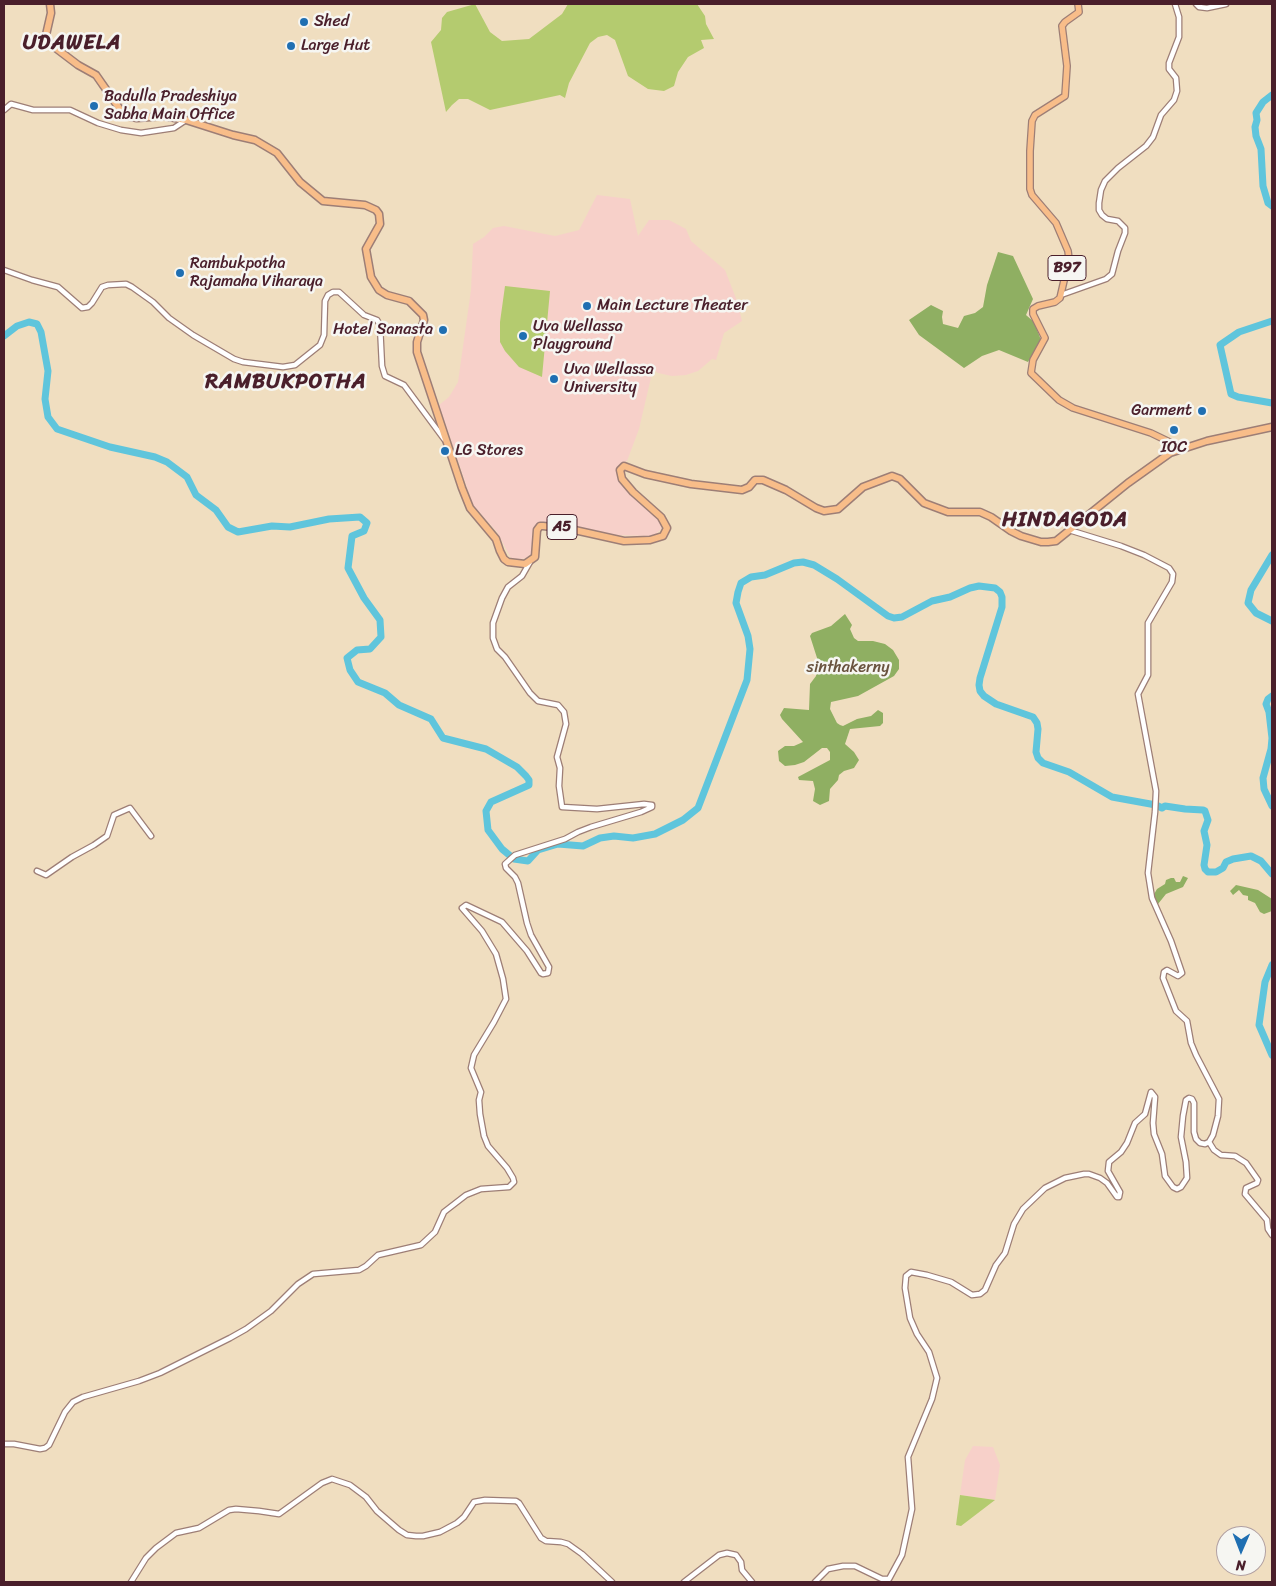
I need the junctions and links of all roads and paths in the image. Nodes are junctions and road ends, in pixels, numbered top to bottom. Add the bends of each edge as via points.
1 (50, 4) edge
2 (1078, 4) edge
3 (1175, 4) edge
4 (1196, 4) edge
5 (1226, 4) edge
6 (4, 110) edge
7 (186, 120) junction
8 (4, 270) edge
9 (1061, 295) junction
10 (1272, 426) edge
11 (448, 444) junction
12 (1182, 448) junction
13 (1069, 530) junction
14 (530, 562) junction
15 (151, 836) dead end
16 (37, 872) dead end
17 (1209, 1142) junction
18 (1272, 1235) edge
19 (4, 1444) edge
20 (131, 1582) edge
21 (612, 1582) edge
22 (684, 1582) edge
23 (752, 1582) edge
24 (815, 1582) edge

1 - 7 highway via 46,35 49,43 96,75 124,113 130,117 164,116
2 - 9 main road, B97 via 1079,12 1065,22 1062,29 1067,66 1065,96 1034,117 1030,151 1031,193 1056,223 1068,251
3 - 9 street via 1179,36 1169,63 1169,69 1176,78 1174,100 1161,115 1146,146 1118,168 1101,190 1099,210 1102,215 1118,221 1125,228 1112,274
4 - 5 street via 1207,8
6 - 7 street via 11,104 33,110 70,110 98,123 141,133 174,128
7 - 11 highway via 263,144 277,153 300,182 323,201 365,205 376,210 380,224 366,254 371,277 380,290 409,301 422,315 424,320 417,352
8 - 11 street via 58,287 82,308 92,303 102,287 119,284 132,287 193,335 234,359 283,367 295,365 320,345 324,335 324,301 333,292 339,292 364,315 377,320 385,376 404,385
9 - 12 main road, B97 via 1055,302 1033,309 1045,338 1033,360 1033,376 1073,408 1151,433
10 - 12 highway, A5
11 - 14 highway via 470,508 496,539 504,559 516,564
12 - 13 highway, A5 via 1158,461
13 - 14 highway, A5 via 1052,542 1034,540 1011,531 980,512 948,512 924,503 892,476 863,487 838,509 824,510 763,480 755,480 742,490 692,484 645,474 626,466 620,470 622,479 661,517 667,528 664,536 624,541 540,526 535,557
13 - 17 street via 1144,555 1173,574 1172,582 1148,623 1148,675 1138,694 1156,800 1148,873 1152,898 1182,973 1178,976 1167,970 1163,978 1176,1011 1187,1021 1191,1043 1219,1099 1214,1135
14 - 19 street via 502,598 493,638 497,649 530,693 538,701 558,705 564,712 566,724 557,757 562,807 597,809 644,804 652,807 591,827 507,862 506,866 518,883 527,923 549,967 548,973 541,973 502,922 466,905 462,908 496,954 503,979 506,999 479,1045 471,1068 481,1092 484,1136 488,1146 514,1178 512,1186 481,1189 466,1195 444,1212 435,1232 421,1245 378,1255 359,1270 313,1274 271,1311 230,1338 160,1373 74,1402 45,1448
15 - 16 street via 130,808 114,815 106,836 94,845 46,875
17 - 18 street via 1221,1155 1235,1156 1246,1163 1258,1180 1246,1188 1245,1194 1267,1220
17 - 24 street via 1196,1140 1194,1103 1189,1098 1186,1100 1181,1137 1187,1178 1181,1187 1173,1187 1165,1176 1162,1154 1154,1134 1155,1097 1151,1092 1145,1114 1135,1123 1121,1152 1109,1162 1108,1170 1120,1192 1119,1197 1107,1183 1089,1174 1066,1178 1045,1188 1014,1224 1005,1253 980,1294 972,1295 950,1282 927,1275 911,1272 906,1276 910,1318 929,1352 937,1378 932,1399 908,1457 912,1509 902,1555 889,1579 855,1566 843,1566 828,1569
20 - 21 street via 146,1558 176,1533 199,1528 229,1510 279,1514 332,1479 356,1489 376,1511 406,1535 440,1532 464,1517 474,1502 516,1501 541,1538 568,1544
22 - 23 street via 727,1552 736,1554 742,1570

